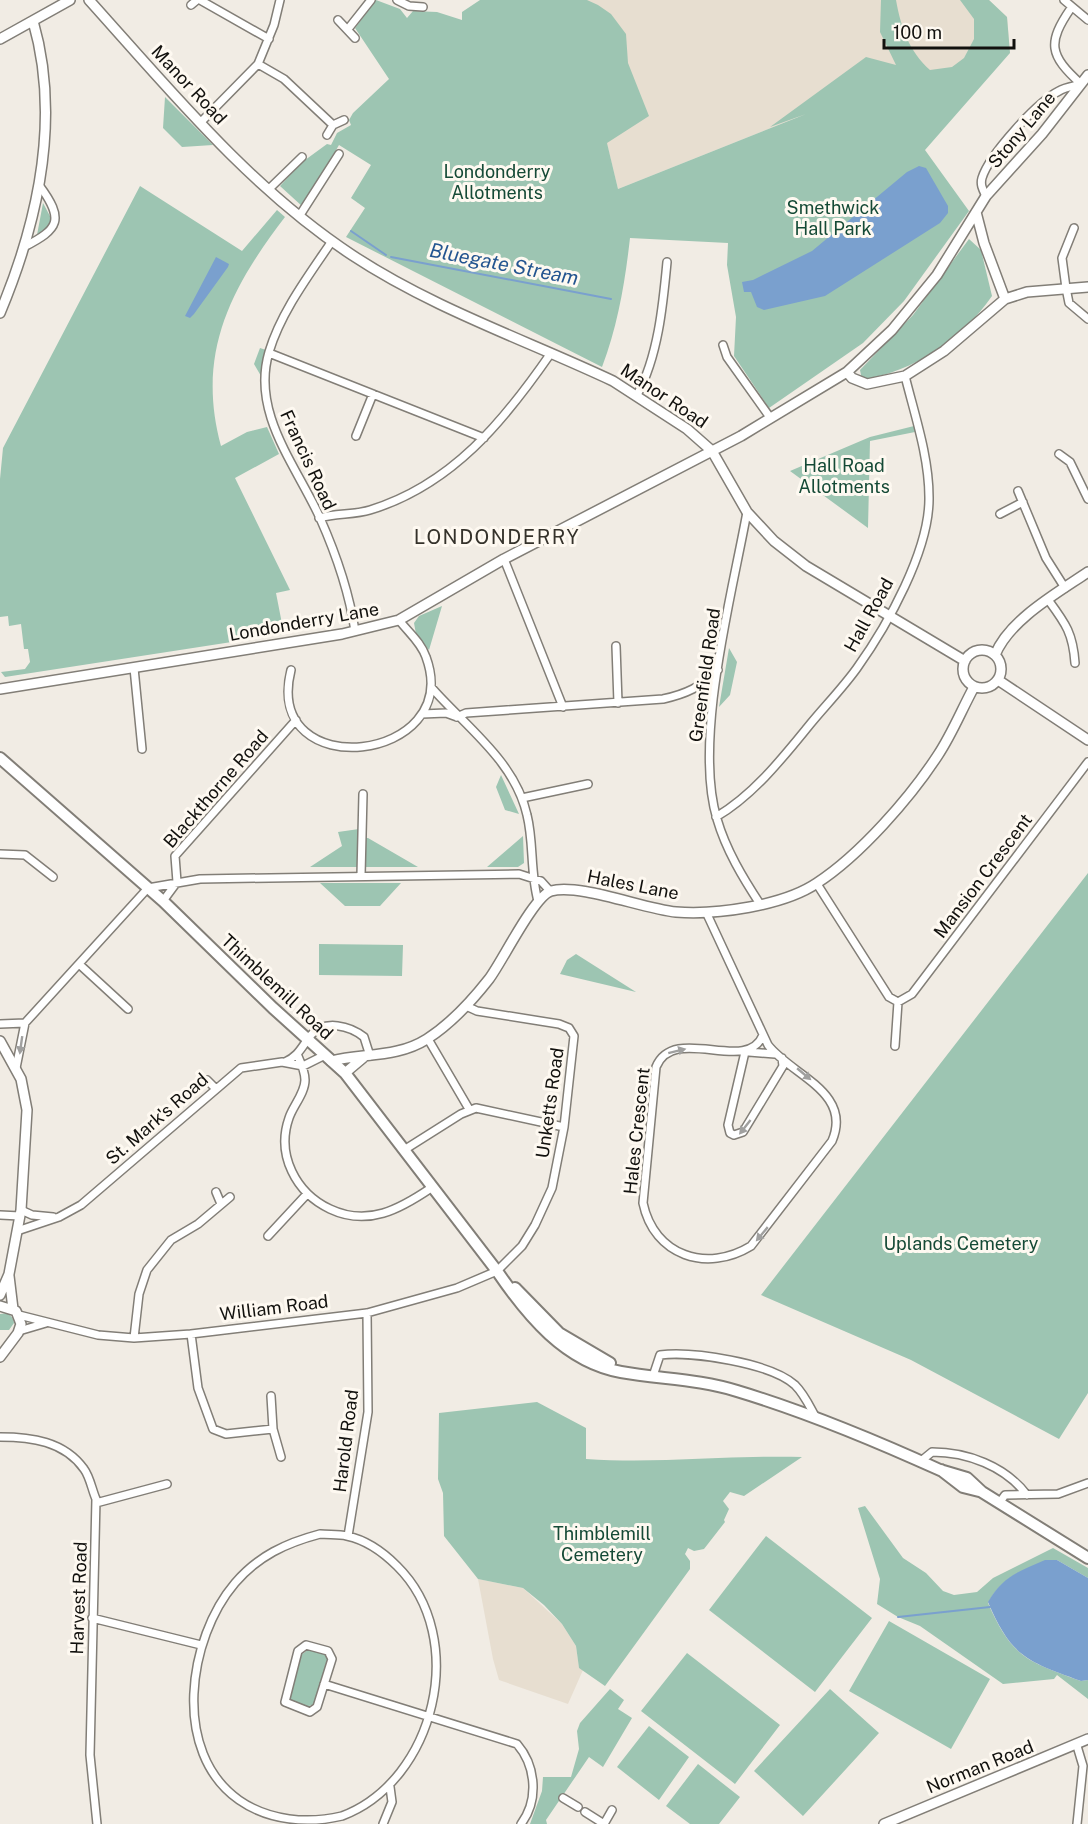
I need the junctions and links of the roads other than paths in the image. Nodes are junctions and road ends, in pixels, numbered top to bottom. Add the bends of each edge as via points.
1 (70, 0) edge
2 (89, 0) edge
3 (280, 0) edge
4 (370, 0) edge
5 (397, 0) edge
6 (1064, 0) edge
7 (196, 2) edge
8 (423, 7) dead end
9 (1071, 8) junction
10 (338, 20) dead end
11 (1088, 20) edge
12 (33, 21) junction
13 (348, 29) junction
14 (355, 38) dead end
15 (0, 39) edge
16 (269, 39) junction
17 (258, 64) junction
18 (1088, 75) edge
19 (1081, 84) junction
20 (344, 120) dead end
21 (200, 123) junction
22 (333, 125) junction
23 (327, 135) dead end
24 (339, 154) dead end
25 (302, 157) dead end
26 (39, 185) junction
27 (269, 189) junction
28 (986, 196) junction
29 (976, 212) junction
30 (300, 215) junction
31 (1074, 228) dead end
32 (965, 230) junction
33 (332, 241) junction
34 (984, 243) junction
35 (24, 247) junction
36 (667, 262) dead end
37 (1088, 286) edge
38 (1066, 288) junction
39 (1005, 299) junction
40 (0, 313) edge
41 (1088, 319) edge
42 (723, 345) dead end
43 (269, 353) junction
44 (552, 353) junction
45 (847, 372) junction
46 (905, 376) junction
47 (374, 394) junction
48 (637, 395) junction
49 (769, 416) junction
50 (356, 436) dead end
51 (484, 438) junction
52 (712, 450) junction
53 (1059, 454) dead end
54 (1018, 491) dead end
55 (1088, 499) edge
56 (1023, 502) junction
57 (747, 512) junction
58 (1000, 514) dead end
59 (320, 518) junction
60 (504, 559) junction
61 (1088, 572) edge
62 (1065, 588) junction
63 (1048, 601) junction
64 (888, 615) junction
65 (399, 620) junction
66 (355, 631) junction
67 (616, 646) dead end
68 (994, 655) junction
69 (965, 661) junction
70 (1075, 663) dead end
71 (134, 668) junction
72 (718, 669) junction
73 (291, 670) dead end
74 (998, 680) junction
75 (431, 687) junction
76 (974, 687) junction
77 (0, 689) edge
78 (618, 703) junction
79 (563, 706) junction
80 (422, 714) junction
81 (458, 717) junction
82 (296, 720) junction
83 (1088, 740) edge
84 (142, 749) dead end
85 (0, 758) edge
86 (1088, 762) edge
87 (588, 784) dead end
88 (363, 794) dead end
89 (522, 798) junction
90 (716, 817) junction
91 (0, 854) edge
92 (361, 875) junction
93 (531, 876) junction
94 (52, 877) dead end
95 (177, 882) junction
96 (817, 884) junction
97 (148, 888) junction
98 (550, 891) junction
99 (163, 901) junction
100 (538, 901) junction
101 (760, 904) junction
102 (706, 912) junction
103 (79, 964) junction
104 (898, 1002) junction
105 (466, 1006) junction
106 (128, 1009) dead end
107 (25, 1023) junction
108 (0, 1024) edge
109 (762, 1035) junction
110 (309, 1039) junction
111 (428, 1039) junction
112 (0, 1041) edge
113 (895, 1046) dead end
114 (747, 1052) junction
115 (297, 1054) junction
116 (368, 1056) junction
117 (778, 1056) junction
118 (328, 1058) junction
119 (282, 1062) junction
120 (303, 1066) junction
121 (16, 1068) junction
122 (345, 1073) junction
123 (207, 1080) dead end
124 (215, 1088) junction
125 (469, 1109) junction
126 (564, 1127) junction
127 (404, 1150) junction
128 (431, 1188) junction
129 (216, 1192) dead end
130 (307, 1194) junction
131 (230, 1197) dead end
132 (221, 1204) junction
133 (20, 1213) junction
134 (0, 1215) edge
135 (59, 1217) junction
136 (17, 1231) junction
137 (268, 1236) dead end
138 (497, 1271) junction
139 (9, 1274) junction
140 (0, 1295) edge
141 (0, 1306) edge
142 (16, 1312) junction
143 (368, 1313) junction
144 (48, 1323) junction
145 (16, 1334) junction
146 (192, 1334) junction
147 (134, 1338) junction
148 (0, 1340) edge
149 (0, 1357) edge
150 (654, 1376) junction
151 (271, 1396) dead end
152 (815, 1416) junction
153 (273, 1429) junction
154 (0, 1437) edge
155 (280, 1457) dead end
156 (921, 1461) junction
157 (1088, 1483) edge
158 (167, 1484) dead end
159 (1027, 1495) junction
160 (1000, 1502) junction
161 (96, 1503) junction
162 (348, 1536) junction
163 (1088, 1557) edge
164 (92, 1618) junction
165 (201, 1645) junction
166 (324, 1684) junction
167 (428, 1716) junction
168 (1088, 1739) edge
169 (1077, 1746) junction
170 (390, 1787) junction
171 (563, 1798) dead end
172 (578, 1808) dead end
173 (612, 1810) dead end
174 (585, 1812) dead end
175 (97, 1824) edge
176 (383, 1824) edge
177 (521, 1824) edge
178 (604, 1824) edge
179 (884, 1824) edge
180 (1077, 1824) edge

1 - 12 street
2 - 21 street, Manor Road
3 - 16 street
4 - 13 street
5 - 8 street via 407,9
6 - 9 street
7 - 16 street
9 - 11 street
9 - 19 street, Stony Lane via 1054,39 1063,68
10 - 13 street
12 - 15 street
12 - 26 street via 41,49 45,91
13 - 14 street
16 - 17 street
17 - 21 street
17 - 22 street via 284,79
18 - 19 street, Stony Lane
19 - 28 street, Stony Lane
19 - 28 street, Stony Lane via 1059,90 1033,109 991,162 982,179
20 - 22 street
21 - 27 street, Manor Road
22 - 23 street
24 - 30 street
25 - 27 street
26 - 35 street
26 - 35 street via 52,208 55,223 52,231
27 - 30 street, Manor Road
28 - 29 street, Stony Lane
29 - 32 street, Londonderry Lane
29 - 34 street
30 - 33 street, Manor Road
31 - 38 street via 1062,258
32 - 34 street
32 - 45 street, Londonderry Lane via 937,275 892,330
33 - 43 street, Francis Road via 283,320
33 - 44 street, Manor Road via 405,285
34 - 39 street
35 - 40 street
36 - 48 street via 663,304 644,382
37 - 38 street
38 - 39 street
38 - 41 street via 1069,303
39 - 46 street via 944,351
42 - 49 street via 727,357
43 - 47 street
43 - 59 street, Francis Road via 265,387 270,420
44 - 48 street, Manor Road
44 - 51 street
45 - 46 street via 867,384
45 - 49 street, Londonderry Lane
46 - 64 street, Hall Road via 926,461 930,499 922,541
47 - 50 street
47 - 51 street
48 - 52 street, Manor Road
49 - 52 street, Londonderry Lane
51 - 59 street via 459,463 401,499 367,511
52 - 57 street, Manor Road
52 - 60 street, Londonderry Lane
53 - 55 street via 1070,462
54 - 56 street
56 - 58 street
56 - 62 street via 1046,558
57 - 64 street, Manor Road via 774,542 806,566
57 - 72 street, Greenfield Road
59 - 66 street, Francis Road via 343,576
60 - 65 street, Londonderry Lane
60 - 79 street
61 - 62 street
62 - 63 street
63 - 68 street via 1015,625
63 - 70 street via 1070,632
64 - 69 street, Manor Road
64 - 90 street, Hall Road via 856,668 778,763
65 - 66 street, Londonderry Lane
65 - 75 street via 426,657
66 - 71 street, Londonderry Lane
67 - 78 street
68 - 69 street via 978,651
68 - 74 street via 1001,664
69 - 76 street via 963,673
71 - 77 street, Londonderry Lane
71 - 84 street
72 - 78 street via 703,685 684,694
72 - 90 street, Greenfield Road via 709,753
73 - 82 street via 288,691
74 - 76 street via 990,687
74 - 83 street
75 - 80 street
75 - 81 street
76 - 96 street, Hales Lane via 938,755 884,825
78 - 79 street
79 - 81 street via 466,713
80 - 81 street
80 - 82 street via 402,733 362,749 335,747 307,734
81 - 89 street via 506,769
82 - 95 street, Blackthorne Road via 175,856
85 - 97 main road, Thimblemill Road
86 - 104 street, Mansion Crescent via 912,994
87 - 89 street
88 - 92 street
89 - 93 street via 531,836
90 - 101 street, Greenfield Road via 726,846
91 - 94 street via 25,855
92 - 93 street
92 - 95 street
93 - 98 street
93 - 100 street
95 - 97 street
95 - 99 street
96 - 101 street, Hales Lane
96 - 104 street via 889,996
97 - 99 main road, Thimblemill Road
97 - 103 street
98 - 100 street
98 - 102 street, Hales Lane via 570,890 675,912
99 - 110 main road, Thimblemill Road
100 - 105 street via 491,977
101 - 102 street, Hales Lane
102 - 109 street, Hales Crescent
103 - 106 street
103 - 107 street
104 - 113 street
105 - 111 street
105 - 126 street, Unketts Road via 569,1028 574,1036 573,1056
107 - 108 street
107 -> 121 street
109 - 114 street via 759,1045
109 - 117 street, Hales Crescent
110 - 115 street, St. Mark's Road
110 - 116 street via 321,1028 347,1027 364,1037
110 - 118 main road, Thimblemill Road
111 - 116 street via 394,1053
111 - 125 street
112 - 121 street
114 - 117 street, Hales Crescent
117 -> 114 street via 783,1066 743,1132 734,1135 728,1125
117 -> 114 street, Hales Crescent via 808,1077 830,1102 836,1122 832,1142 751,1246 714,1260 687,1257 658,1237 644,1203 657,1066 663,1055 675,1049
115 - 119 street, St. Mark's Road
115 - 120 street
116 - 118 street
116 - 122 street
118 - 120 street
118 - 122 main road, Thimblemill Road
119 - 120 street, St. Mark's Road
119 - 124 street, St. Mark's Road via 241,1068
120 - 130 street via 305,1082 285,1133 286,1157
121 - 133 street via 27,1110
122 - 127 main road, Thimblemill Road
123 - 124 street
124 - 135 street, St. Mark's Road via 81,1205
125 - 126 street
125 - 127 street
126 - 138 street, Unketts Road via 544,1208 522,1246
127 - 128 main road, Thimblemill Road
128 - 130 street via 385,1215 361,1217 339,1213
128 - 138 main road, Thimblemill Road
129 - 132 street
130 - 137 street
131 - 132 street
132 - 147 street via 171,1240 147,1270 139,1294
133 - 134 street
133 - 135 street
133 - 136 street
135 - 136 street, St. Mark's Road
136 - 139 street
138 - 143 street, William Road via 457,1288
138 - 150 main road, Thimblemill Road via 559,1333 595,1356 635,1373
139 - 140 street
139 - 142 street
141 - 142 street
142 - 144 street, William Road
142 - 145 street
143 - 146 street, William Road
143 - 162 street, Harold Road via 368,1412
144 - 145 street, William Road
144 - 147 street, William Road via 98,1335
145 - 148 street
145 - 149 street
146 - 147 street, William Road
146 - 153 street via 198,1388 213,1428 226,1434
150 - 152 main road, Thimblemill Road via 719,1385
150 - 152 street via 660,1355 668,1354 757,1368 794,1384
151 - 153 street
152 - 156 main road, Thimblemill Road
153 - 155 street
154 - 161 street, Harvest Road via 38,1439 68,1453 85,1469
156 - 159 street via 932,1452 976,1459 1018,1483
156 - 160 main road, Thimblemill Road via 967,1478
157 - 159 street via 1058,1494
158 - 161 street
159 - 160 street via 1005,1495
160 - 163 main road, Thimblemill Road
161 - 164 street, Harvest Road
162 - 165 street via 320,1534 288,1543 266,1555 235,1583
162 - 167 street via 387,1555 419,1595 436,1664 436,1690
164 - 165 street
164 - 175 street, Harvest Road via 90,1755
165 - 170 street via 195,1688 198,1734 205,1758 234,1797 247,1806 291,1822 317,1824 362,1808
166 - 166 street via 315,1710 310,1712 285,1702 301,1647 306,1645 331,1654
166 - 167 street
167 - 170 street via 415,1750
167 - 177 street via 517,1744 525,1753 531,1768 532,1795
168 - 169 street, Norman Road
169 - 179 street, Norman Road
169 - 180 street via 1083,1767
170 - 176 street via 392,1802
171 - 172 street
173 - 178 street
174 - 178 street

